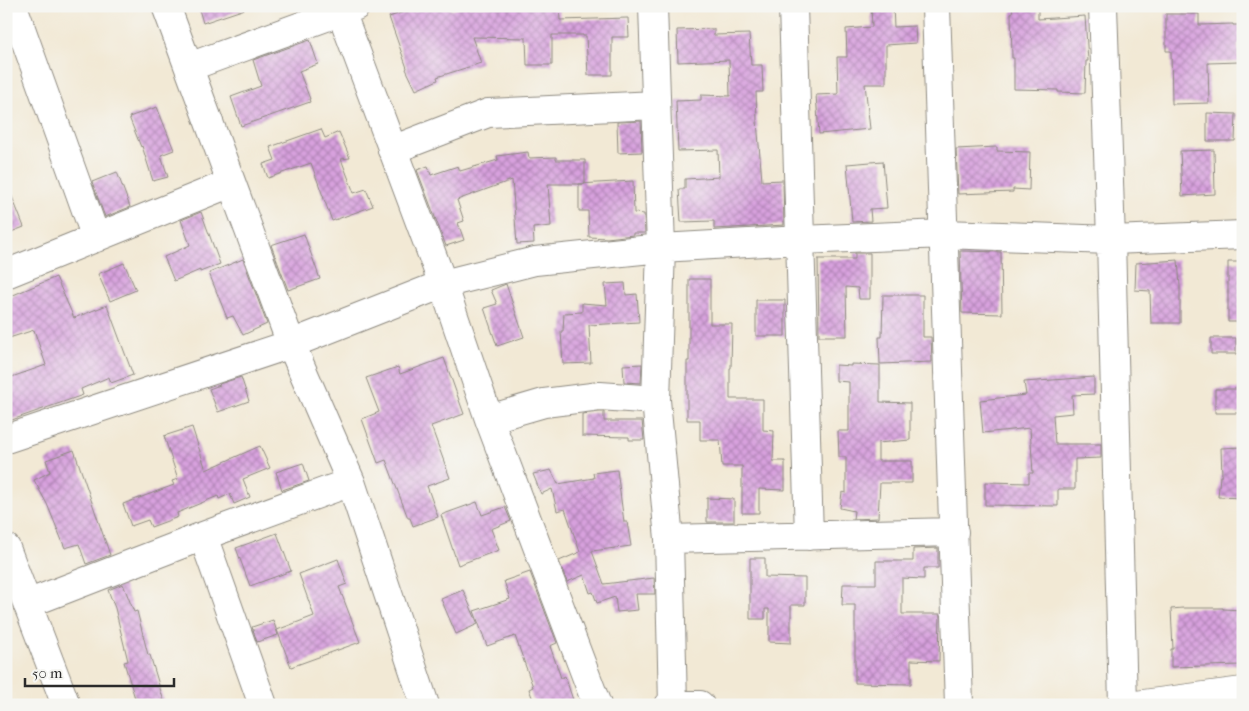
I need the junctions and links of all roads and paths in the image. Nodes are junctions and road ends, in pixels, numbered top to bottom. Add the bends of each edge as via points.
1 (13, 6) edge
2 (166, 6) edge
3 (653, 6) edge
4 (793, 6) edge
5 (936, 6) edge
6 (1103, 6) edge
7 (345, 8) edge
8 (189, 67) junction
9 (656, 105) junction
10 (392, 150) junction
11 (231, 183) junction
12 (944, 234) junction
13 (1243, 235) edge
14 (96, 238) junction
15 (801, 240) junction
16 (1111, 240) junction
17 (661, 248) junction
18 (6, 274) edge
19 (443, 284) junction
20 (290, 344) junction
21 (656, 400) junction
22 (489, 419) junction
23 (6, 440) edge
24 (351, 482) junction
25 (954, 532) junction
26 (203, 536) junction
27 (809, 536) junction
28 (669, 539) junction
29 (6, 548) edge
30 (27, 604) junction
31 (1243, 691) edge
32 (66, 705) edge
33 (263, 705) edge
34 (424, 705) edge
35 (597, 705) edge
36 (669, 705) edge
37 (673, 705) edge
38 (700, 705) edge
39 (959, 705) edge
40 (1123, 705) edge
41 (1136, 705) edge

1 - 14 street
2 - 8 street
3 - 9 street
4 - 15 street
5 - 12 street
6 - 16 street
7 - 8 street
7 - 10 street
8 - 11 street
9 - 10 street via 488,113
9 - 17 street
10 - 19 street
11 - 14 street
11 - 20 street
12 - 15 street
12 - 16 street
12 - 25 street
13 - 16 street
14 - 18 street
15 - 17 street
15 - 27 street
16 - 40 street
17 - 19 street via 535,261
17 - 21 street
19 - 20 street
19 - 22 street
20 - 23 street
20 - 24 street
21 - 22 street via 600,396 544,403
21 - 28 street
22 - 35 street
24 - 26 street
24 - 34 street
25 - 27 street
25 - 39 street
26 - 30 street
26 - 33 street
27 - 28 street
28 - 37 street
29 - 30 street
30 - 32 street
31 - 41 street
36 - 37 street
37 - 38 street

